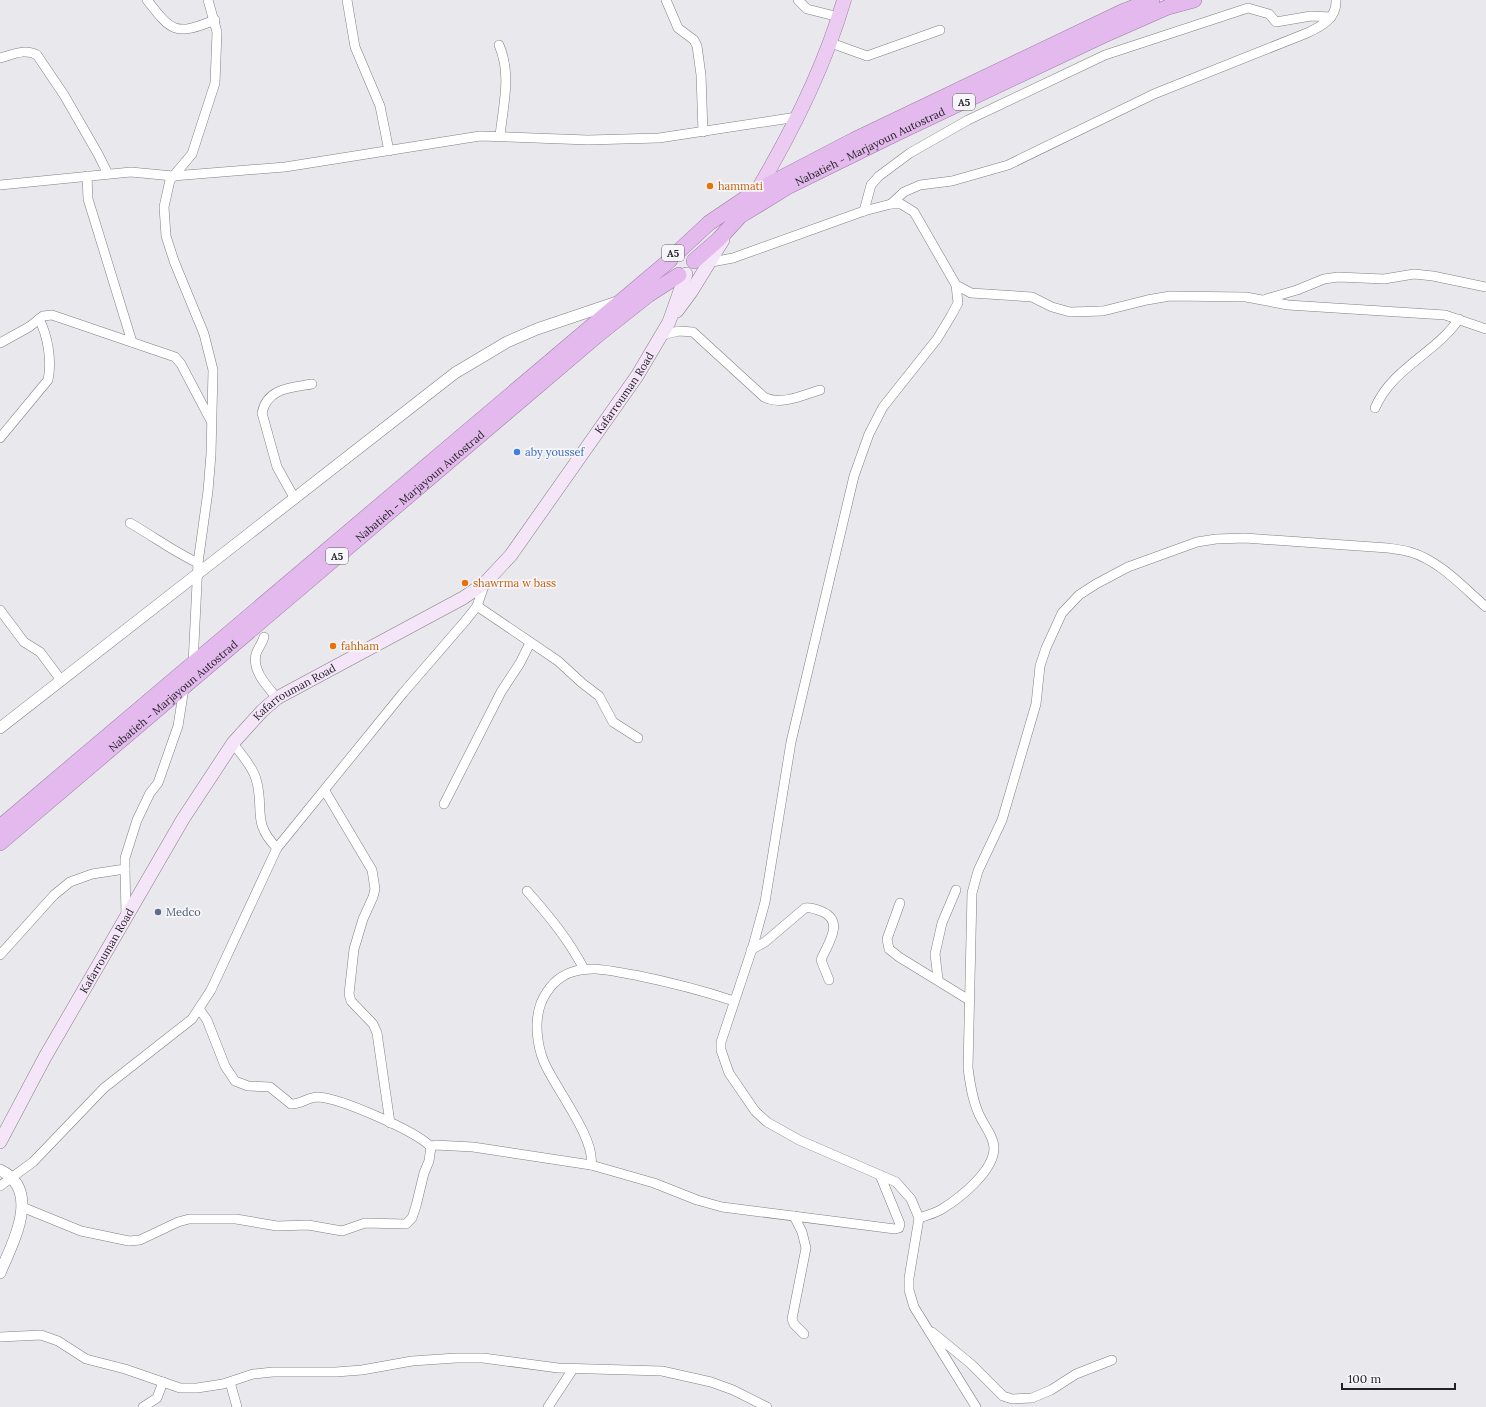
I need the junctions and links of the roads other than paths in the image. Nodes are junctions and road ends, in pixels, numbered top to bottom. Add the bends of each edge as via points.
1 (147, 0) edge
2 (208, 0) edge
3 (347, 0) edge
4 (666, 0) edge
5 (798, 0) edge
6 (844, 0) edge
7 (1152, 0) edge
8 (1194, 0) edge
9 (1336, 0) edge
10 (839, 17) junction
11 (1331, 17) junction
12 (215, 20) junction
13 (940, 30) dead end
14 (831, 43) junction
15 (499, 45) dead end
16 (0, 58) edge
17 (960, 104) junction
18 (797, 117) junction
19 (968, 120) junction
20 (703, 132) junction
21 (500, 136) junction
22 (389, 151) junction
23 (108, 174) junction
24 (87, 176) junction
25 (173, 176) junction
26 (0, 186) edge
27 (758, 190) junction
28 (891, 204) junction
29 (864, 211) junction
30 (735, 221) junction
31 (675, 255) junction
32 (692, 267) junction
33 (956, 285) junction
34 (1486, 287) edge
35 (1262, 300) junction
36 (620, 302) junction
37 (39, 319) junction
38 (1458, 319) junction
39 (669, 322) junction
40 (1486, 329) edge
41 (662, 335) junction
42 (132, 342) junction
43 (0, 343) edge
44 (312, 384) dead end
45 (820, 390) dead end
46 (1375, 408) dead end
47 (212, 423) junction
48 (0, 438) edge
49 (295, 499) junction
50 (130, 523) dead end
51 (198, 563) junction
52 (198, 575) junction
53 (485, 582) junction
54 (477, 606) junction
55 (1486, 607) edge
56 (0, 610) edge
57 (264, 637) dead end
58 (530, 643) junction
59 (193, 664) junction
60 (61, 680) junction
61 (185, 684) junction
62 (277, 698) junction
63 (0, 728) edge
64 (638, 738) dead end
65 (233, 743) junction
66 (325, 791) junction
67 (444, 804) dead end
68 (0, 827) edge
69 (0, 843) edge
70 (277, 848) junction
71 (125, 869) junction
72 (956, 890) dead end
73 (527, 892) dead end
74 (900, 904) dead end
75 (126, 918) junction
76 (751, 950) junction
77 (0, 955) edge
78 (584, 969) junction
79 (938, 979) junction
80 (829, 980) dead end
81 (969, 1000) junction
82 (734, 1001) junction
83 (200, 1010) junction
84 (390, 1123) junction
85 (0, 1142) edge
86 (431, 1148) junction
87 (591, 1165) junction
88 (0, 1170) edge
89 (880, 1175) junction
90 (13, 1177) junction
91 (0, 1186) edge
92 (22, 1207) junction
93 (794, 1216) junction
94 (920, 1218) junction
95 (0, 1273) edge
96 (925, 1326) junction
97 (804, 1334) dead end
98 (0, 1337) edge
99 (1112, 1360) dead end
100 (573, 1369) junction
101 (163, 1382) junction
102 (230, 1382) junction
103 (143, 1407) edge
104 (238, 1407) edge
105 (548, 1407) edge
106 (767, 1407) edge
107 (976, 1407) edge

1 - 12 street via 168,26 175,29 195,28
2 - 12 street
3 - 22 street via 355,47 380,106
4 - 20 street via 678,28 694,40 697,46
5 - 10 street via 806,9
6 - 10 main road
7 - 27 highway, Nabatieh - Marjayoun Autostrad / A5 via 854,140
8 - 17 highway, Nabatieh - Marjayoun Autostrad / A5 via 1168,7
9 - 11 street
10 - 14 main road
11 - 19 street via 1311,16 1276,22 1268,14 1248,8 1106,55
11 - 28 street via 1307,33 1154,94 1008,165 952,181 920,185 904,192
12 - 25 street via 218,49 215,83 192,154
13 - 14 street via 867,56
14 - 18 main road
15 - 21 street via 506,71 506,93
16 - 23 street via 24,52 37,55
17 - 19 street
17 - 30 highway, Nabatieh - Marjayoun Autostrad / A5 via 789,186
18 - 20 street
18 - 27 main road
19 - 29 street via 910,153 879,176 871,184
20 - 21 street via 619,140
21 - 22 street via 467,137
22 - 25 street via 285,167
23 - 24 street
23 - 25 street via 139,172
24 - 26 street
24 - 42 street via 88,199
25 - 47 street via 164,207 166,236 208,347 213,370
27 - 30 main road
27 - 31 highway, Nabatieh - Marjayoun Autostrad / A5 via 709,223
28 - 29 street
28 - 33 street via 901,204 914,212
29 - 32 street via 733,258
30 - 32 highway, Nabatieh - Marjayoun Autostrad / A5
31 - 32 highway, A5 via 690,254
31 - 32 highway, A5 via 670,267
31 - 36 highway, Nabatieh - Marjayoun Autostrad / A5
32 - 39 main road, Kafarrouman Road
32 - 39 main road via 691,292
32 - 61 highway, Nabatieh - Marjayoun Autostrad / A5 via 648,295 600,333
33 - 35 street via 971,293 1032,297 1070,312 1108,310 1170,296 1246,297
33 - 76 street via 958,303 937,338 883,407 854,476 795,722 770,881
34 - 35 street via 1414,274 1384,279 1338,277 1324,279
35 - 38 street via 1288,305 1433,314
36 - 49 street via 537,329 492,349 455,373
36 - 59 highway, Nabatieh - Marjayoun Autostrad / A5
37 - 42 street via 46,314 52,315
37 - 43 street
37 - 48 street via 49,360 48,380
38 - 40 street
38 - 46 street via 1440,340 1390,384
39 - 41 main road, Kafarrouman Road
41 - 45 street via 679,331 694,332 771,401
41 - 53 main road, Kafarrouman Road via 637,376 515,548
42 - 47 street via 175,357
44 - 49 street via 286,389 270,396 264,404 262,413 277,467
47 - 51 street via 208,491
49 - 52 street
50 - 51 street via 153,535 182,556
51 - 52 street
52 - 59 street
52 - 60 street
53 - 54 street
53 - 62 main road, Kafarrouman Road via 463,598
54 - 58 street
54 - 66 street via 380,720
55 - 81 street via 1445,572 1423,557 1410,552 1388,548 1245,538 1210,540 1179,548 1128,567 1080,595 1062,613 1048,641 1040,666 1036,704 1002,820 978,871 971,905
56 - 60 street via 24,642 40,652
57 - 62 street via 256,654 256,667
58 - 64 street via 558,661 599,696 613,722
58 - 67 street via 501,692
59 - 68 highway, Nabatieh - Marjayoun Autostrad / A5
60 - 63 street
61 - 69 highway, Nabatieh - Marjayoun Autostrad / A5
61 - 71 street via 178,726 158,783 150,793 137,820 125,858
62 - 65 main road, Kafarrouman Road
65 - 70 street via 256,777 261,825 266,837
65 - 75 main road, Kafarrouman Road via 183,819
66 - 70 street
66 - 84 street via 370,865 374,877 374,897 354,949 348,994 373,1024 377,1033
70 - 83 street via 212,990
71 - 75 street
71 - 77 street via 92,874 70,882 54,894
72 - 79 street via 942,923 935,954
73 - 78 street via 557,924
74 - 79 street via 887,938 887,945 899,957
75 - 85 main road, Kafarrouman Road via 45,1057
76 - 80 street via 766,942 806,908 820,911 834,920 832,935 821,960
76 - 82 street
78 - 82 street via 603,969 663,980
78 - 87 street via 564,976 546,991 540,1006 538,1042 544,1062 588,1144
79 - 81 street
81 - 94 street via 968,1068 971,1090 994,1147 993,1156 988,1167 974,1184 959,1197 942,1210
82 - 89 street via 722,1033 721,1050 729,1073 755,1111 784,1133
83 - 84 street via 207,1020 228,1072 241,1085 270,1087 291,1104 311,1097 332,1100
83 - 90 street via 182,1028 104,1088 33,1162
84 - 86 street via 417,1137
86 - 87 street via 435,1145 473,1147
86 - 92 street via 412,1218 406,1224 400,1225 366,1223 342,1231 308,1225 276,1226 236,1219 189,1219 140,1240 129,1241 81,1231
87 - 93 street via 654,1183 709,1204 757,1213
88 - 90 street
89 - 93 street via 898,1218 899,1228 889,1229
89 - 94 street via 896,1182 904,1189
90 - 91 street
90 - 92 street via 21,1195
92 - 95 street via 19,1223
93 - 97 street via 806,1248 792,1319
94 - 96 street via 909,1278 914,1307
96 - 99 street via 971,1364 1003,1396 1012,1399 1032,1398 1051,1390 1076,1374
96 - 107 street
98 - 101 street via 41,1335 58,1341 86,1359
100 - 102 street via 483,1358 456,1358 412,1361 356,1371 253,1374
100 - 105 street
100 - 106 street via 662,1371 711,1382
101 - 102 street via 180,1388
101 - 103 street via 157,1398
102 - 104 street

